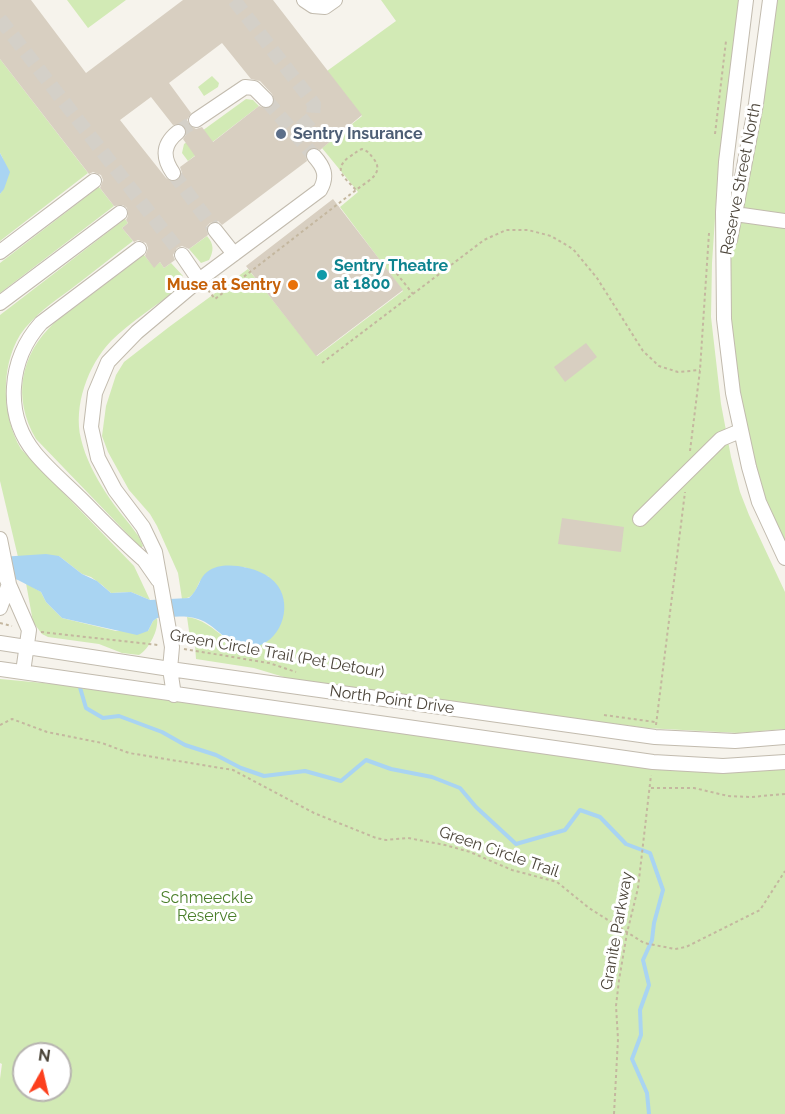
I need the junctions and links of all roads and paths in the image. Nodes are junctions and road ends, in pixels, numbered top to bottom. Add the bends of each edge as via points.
1 (304, 0) edge
2 (335, 0) edge
3 (746, 0) edge
4 (770, 0) edge
5 (727, 34) dead end
6 (266, 100) tunnel mouth
7 (196, 120) tunnel mouth
8 (178, 132) tunnel mouth
9 (715, 136) dead end
10 (314, 156) tunnel mouth
11 (173, 173) tunnel mouth
12 (94, 180) dead end
13 (356, 190) junction
14 (120, 213) dead end
15 (729, 213) junction
16 (785, 221) edge
17 (215, 230) tunnel mouth
18 (709, 230) dead end
19 (139, 249) dead end
20 (0, 252) edge
21 (234, 254) junction
22 (182, 255) tunnel mouth
23 (389, 264) dead end
24 (199, 280) junction
25 (413, 294) junction
26 (215, 299) dead end
27 (0, 303) edge
28 (322, 363) dead end
29 (700, 370) junction
30 (740, 431) junction
31 (688, 470) junction
32 (640, 519) dead end
33 (0, 539) edge
34 (785, 558) edge
35 (2, 560) edge
36 (9, 584) junction
37 (164, 593) junction
38 (0, 608) edge
39 (0, 623) edge
40 (29, 630) junction
41 (0, 643) edge
42 (172, 647) junction
43 (27, 648) junction
44 (0, 669) edge
45 (170, 669) junction
46 (23, 672) junction
47 (296, 673) dead end
48 (174, 694) junction
49 (599, 715) dead end
50 (0, 724) edge
51 (785, 737) edge
52 (785, 762) edge
53 (785, 794) edge
54 (785, 871) edge
55 (627, 933) junction
56 (614, 1114) edge

1 - 2 street via 319,7
3 - 15 street, Reserve Street North via 731,109
4 - 15 street, Reserve Street North via 756,104
5 - 9 path
6 - 7 street via 254,88 245,87
8 - 11 street via 165,151
10 - 21 street via 324,171 320,189
12 - 20 street
13 - 13 path via 378,170 378,164 363,149 340,167
13 - 26 path
14 - 27 street
15 - 16 street
15 - 30 street, Reserve Street North via 724,319
17 - 21 street
18 - 29 path
19 - 37 street via 32,334 18,360 15,405 22,432 36,454 144,560
21 - 24 street
22 - 24 street
23 - 25 path
24 - 37 street via 116,351 101,378 92,410 91,427 98,458 115,490 149,537
25 - 28 path
25 - 29 path via 484,240 506,230 551,236 573,249 587,264 643,351 659,366 678,372
29 - 31 path
30 - 31 street via 721,439
30 - 34 street, Reserve Street North via 759,502
31 - 32 street
31 - 49 path via 656,722
33 - 35 street
35 - 36 street
36 - 38 street
36 - 40 street
37 - 42 street
39 - 40 path, Green Circle Trail (Pet Detour)
40 - 42 path, Green Circle Trail (Pet Detour)
40 - 43 street
41 - 43 street, North Point Drive
42 - 45 street
42 - 47 path, Green Circle Trail (Pet Detour) via 269,663
43 - 45 street, North Point Drive
43 - 46 street
44 - 46 street, North Point Drive
45 - 48 street
45 - 51 street, North Point Drive via 655,737 735,741
46 - 48 street, North Point Drive
48 - 52 street, North Point Drive via 653,762 723,766
50 - 55 path, Green Circle Trail via 12,719 129,753 233,770 314,813 376,838 408,838 445,845 557,882
53 - 55 path, Granite Parkway via 750,797 694,788 650,788 638,888
54 - 55 path, Green Circle Trail via 760,910 686,947 675,949 644,943
55 - 56 path, Granite Parkway via 616,1006

